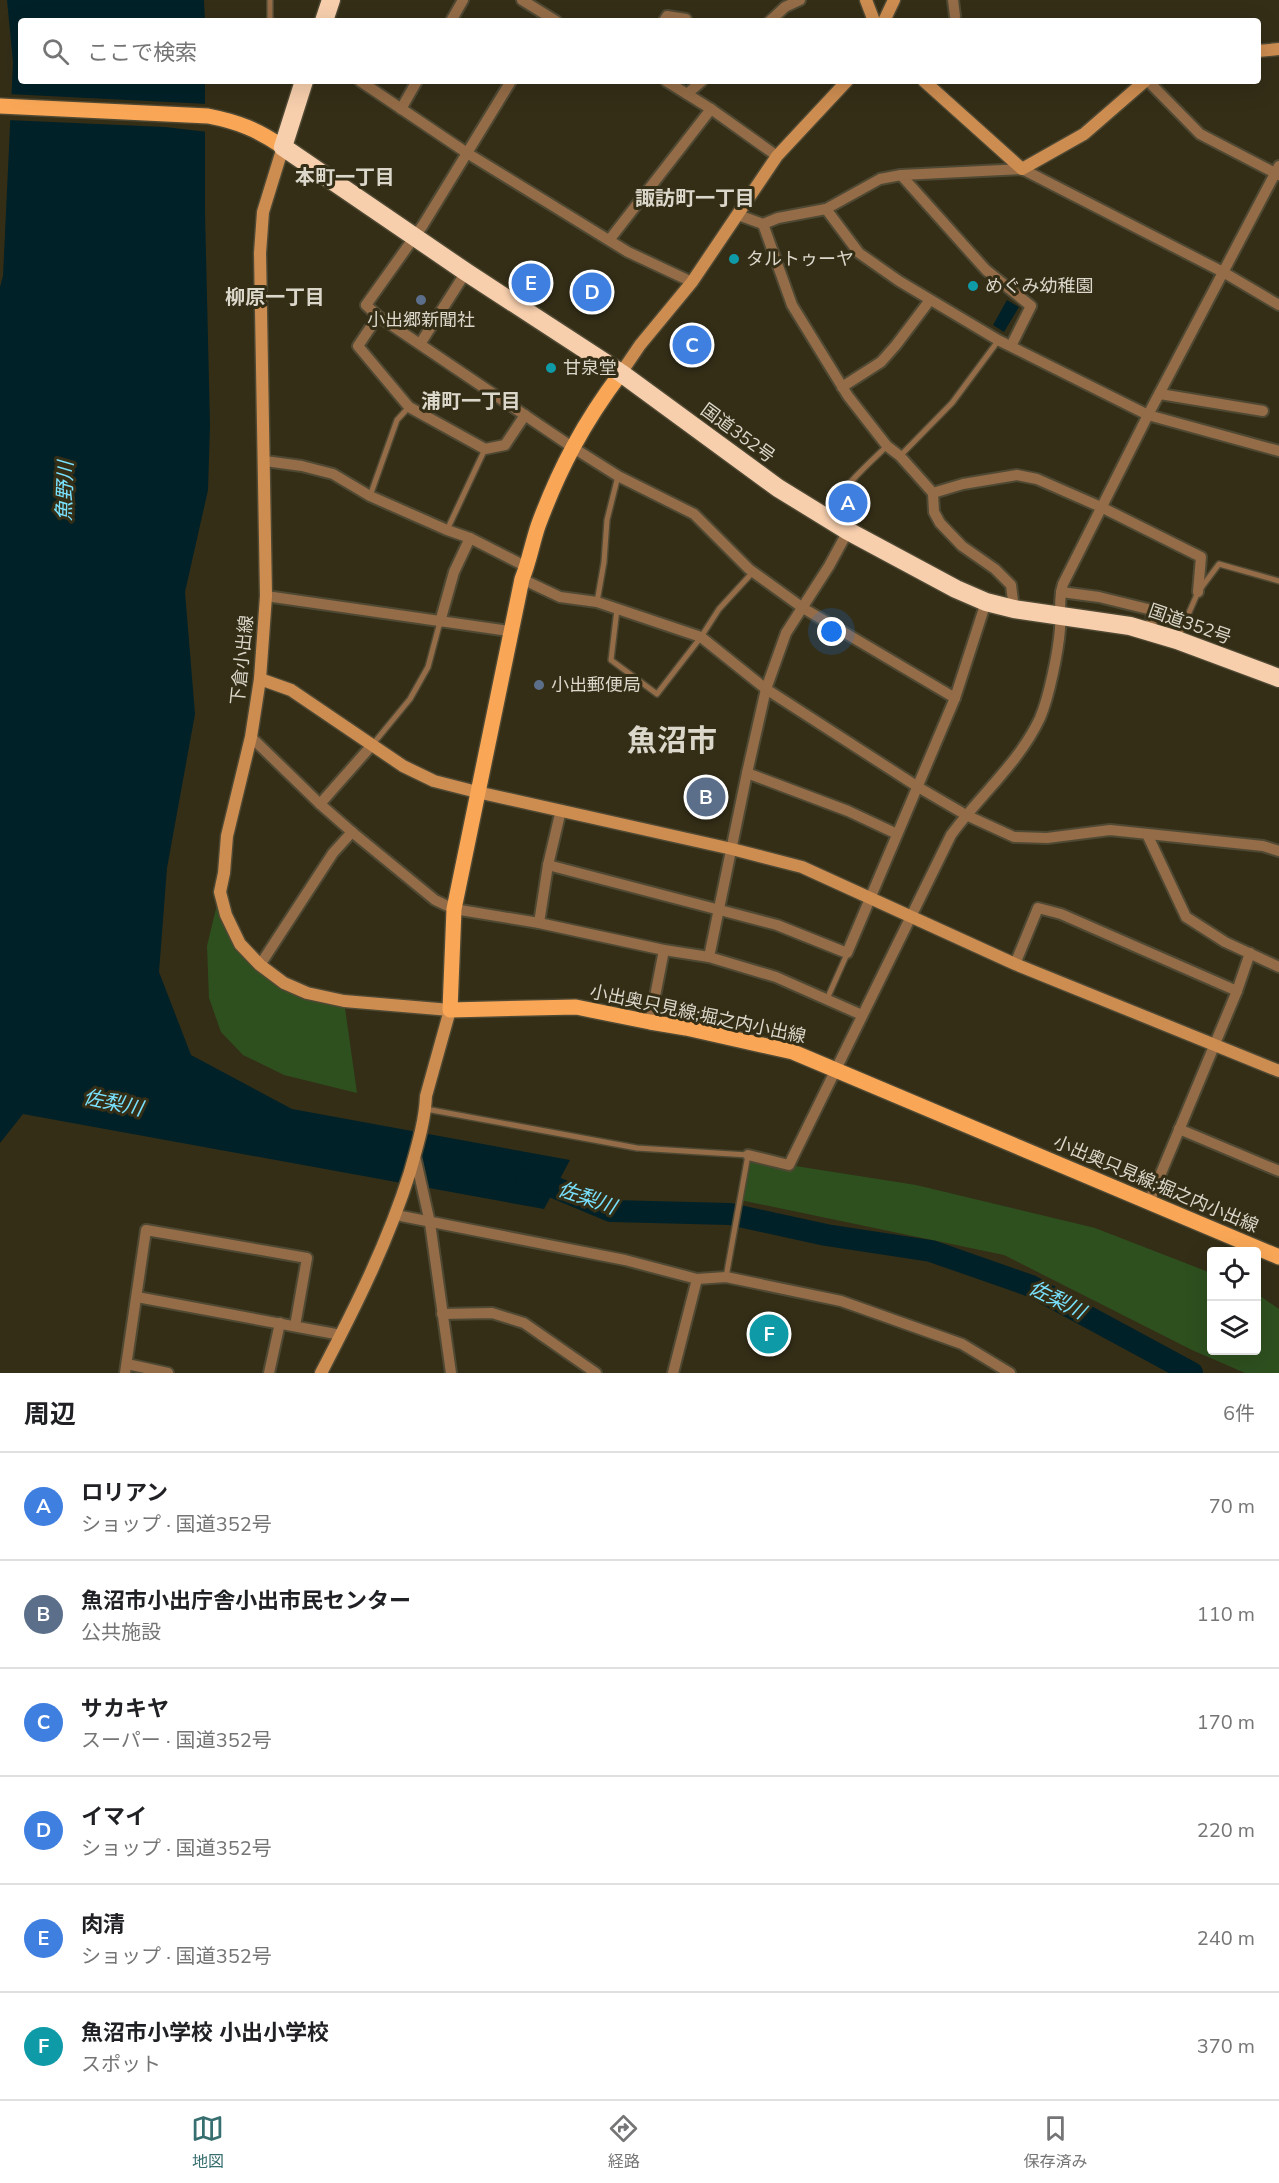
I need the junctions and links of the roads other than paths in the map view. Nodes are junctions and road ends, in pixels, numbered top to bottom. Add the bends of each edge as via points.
1 (270, 0) edge
2 (331, 0) edge
3 (464, 0) edge
4 (522, 0) edge
5 (800, 0) edge
6 (866, 0) edge
7 (894, 0) edge
8 (952, 0) edge
9 (955, 16) dead end
10 (270, 18) edge
11 (325, 18) edge
12 (454, 18) edge
13 (549, 18) edge
14 (666, 18) edge
15 (680, 18) edge
16 (773, 18) edge
17 (873, 18) edge
18 (885, 18) edge
19 (1279, 50) edge
20 (1261, 51) edge
21 (303, 84) edge
22 (364, 84) edge
23 (415, 84) edge
24 (510, 84) edge
25 (671, 84) edge
26 (699, 84) edge
27 (844, 84) edge
28 (927, 84) edge
29 (1143, 84) edge
30 (1150, 84) edge
31 (687, 94) junction
32 (0, 106) edge
33 (401, 109) junction
34 (711, 109) junction
35 (283, 147) junction
36 (467, 153) junction
37 (777, 156) junction
38 (1022, 169) junction
39 (1278, 171) edge
40 (901, 175) junction
41 (826, 210) junction
42 (738, 215) junction
43 (763, 224) junction
44 (415, 236) junction
45 (610, 239) junction
46 (466, 272) junction
47 (1223, 272) junction
48 (692, 282) junction
49 (930, 300) junction
50 (1279, 305) edge
51 (378, 316) junction
52 (998, 340) junction
53 (420, 344) junction
54 (1011, 346) junction
55 (621, 373) junction
56 (842, 387) junction
57 (1160, 394) junction
58 (409, 407) junction
59 (1263, 411) dead end
60 (525, 415) junction
61 (1148, 415) junction
62 (887, 446) junction
63 (572, 447) junction
64 (485, 449) junction
65 (1279, 451) edge
66 (900, 456) junction
67 (265, 461) junction
68 (618, 476) junction
69 (933, 493) junction
70 (370, 496) junction
71 (1101, 507) junction
72 (827, 518) junction
73 (447, 530) junction
74 (848, 531) junction
75 (470, 537) junction
76 (753, 572) junction
77 (524, 573) junction
78 (1279, 581) edge
79 (1061, 592) junction
80 (1198, 592) junction
81 (266, 596) junction
82 (597, 602) junction
83 (986, 602) junction
84 (802, 608) junction
85 (617, 609) junction
86 (1014, 609) junction
87 (1060, 614) junction
88 (440, 622) junction
89 (509, 631) junction
90 (1151, 632) junction
91 (701, 637) junction
92 (1177, 639) junction
93 (1279, 678) edge
94 (260, 679) junction
95 (766, 689) junction
96 (955, 698) junction
97 (251, 737) junction
98 (372, 745) junction
99 (747, 773) junction
100 (918, 787) junction
101 (477, 792) junction
102 (320, 804) junction
103 (561, 810) junction
104 (966, 814) junction
105 (352, 832) junction
106 (897, 834) junction
107 (1147, 834) junction
108 (732, 849) junction
109 (1279, 851) edge
110 (548, 865) junction
111 (870, 897) junction
112 (454, 909) junction
113 (719, 910) junction
114 (911, 918) junction
115 (539, 923) junction
116 (664, 950) junction
117 (847, 953) junction
118 (1250, 953) junction
119 (709, 957) junction
120 (260, 964) junction
121 (1015, 964) junction
122 (1279, 967) edge
123 (1237, 990) junction
124 (827, 999) junction
125 (450, 1010) junction
126 (862, 1015) junction
127 (650, 1022) junction
128 (1215, 1044) junction
129 (836, 1069) junction
130 (1279, 1071) edge
131 (426, 1109) junction
132 (1179, 1129) junction
133 (414, 1156) junction
134 (747, 1160) junction
135 (1279, 1170) edge
136 (1149, 1202) junction
137 (396, 1215) junction
138 (430, 1223) junction
139 (1279, 1257) edge
140 (727, 1273) junction
141 (697, 1279) junction
142 (137, 1297) junction
143 (442, 1314) junction
144 (280, 1323) junction
145 (295, 1326) junction
146 (341, 1335) junction
147 (126, 1369) edge
148 (168, 1373) edge
149 (269, 1373) edge
150 (321, 1373) edge
151 (451, 1373) edge
152 (596, 1373) edge
153 (673, 1373) edge
154 (1010, 1373) edge

1 - 10 lane
2 - 11 highway
3 - 12 street
4 - 13 street
5 - 16 street
6 - 17 street
7 - 18 street
8 - 9 street
14 - 15 street
19 - 20 street
21 - 35 highway
22 - 33 street
23 - 33 street
24 - 36 street
25 - 31 street
26 - 31 street
27 - 37 street
28 - 38 street
29 - 38 street via 1084,134
30 - 39 street via 1200,134
31 - 34 street
32 - 35 main road via 208,116 259,131
33 - 36 street
34 - 37 street
34 - 45 street
35 - 44 highway, 国道352号
35 - 67 street, 下倉小出線 via 263,212 260,253
36 - 44 street
36 - 45 street
37 - 42 street
38 - 40 street
38 - 47 street
39 - 47 street
40 - 41 street via 880,179
40 - 54 street via 986,270 1031,306
41 - 43 street
41 - 49 street via 859,253
42 - 43 street
42 - 48 street
43 - 56 street via 792,305
44 - 46 highway, 国道352号
44 - 51 street via 366,305
45 - 48 street via 628,252
46 - 53 street
46 - 55 highway, 国道352号
47 - 50 street
47 - 57 street
48 - 55 street
49 - 52 street
49 - 56 street via 881,362
51 - 53 street
51 - 58 street via 358,346
52 - 54 street
52 - 66 lane via 952,403
53 - 60 street
54 - 61 street
55 - 63 main road
55 - 72 highway, 国道352号 via 778,488
56 - 62 street
57 - 59 street
57 - 61 street
58 - 64 street
58 - 70 lane via 397,420
60 - 63 street
60 - 64 street via 506,445
61 - 65 street
61 - 71 street
62 - 66 street
62 - 72 lane via 854,478
63 - 68 street
63 - 77 main road via 537,528
64 - 73 lane
66 - 69 street
67 - 70 street via 333,474
67 - 81 street, 下倉小出線
68 - 76 street via 694,514
68 - 82 lane via 607,520
69 - 71 street via 1017,475 1037,479
69 - 86 street via 934,512 940,523 1011,585
70 - 73 street
71 - 79 street
71 - 80 street via 1201,557
72 - 74 highway, 国道352号
73 - 75 street
74 - 83 highway, 国道352号
74 - 84 street
75 - 77 street
75 - 88 street via 454,572
76 - 84 street
76 - 91 lane via 719,609
77 - 82 street via 560,597
77 - 89 main road
78 - 80 lane via 1218,564
79 - 87 street
79 - 90 street via 1152,610
80 - 92 lane
81 - 88 street
81 - 94 street, 下倉小出線
82 - 85 street
83 - 86 highway, 国道352号
83 - 96 street
84 - 95 street via 786,633
84 - 96 street
85 - 91 street
85 - 91 lane via 611,660 657,694
86 - 87 highway, 国道352号
87 - 90 highway, 国道352号
87 - 104 street via 1056,660 1040,717 1016,759
88 - 89 street
88 - 98 lane via 428,667 410,699
89 - 101 main road
90 - 92 highway, 国道352号
91 - 95 street
92 - 93 highway, 国道352号
94 - 97 street, 下倉小出線
94 - 98 street via 291,690
95 - 99 street
95 - 100 street
96 - 100 street
97 - 102 street
97 - 120 street, 下倉小出線 via 227,836 220,892 231,929
98 - 101 street via 434,781
98 - 102 street
99 - 106 street
99 - 108 street
100 - 104 street
100 - 106 street
101 - 103 street
101 - 112 main road
102 - 105 street
103 - 108 street
103 - 110 street
104 - 107 street via 1014,837 1047,838 1110,830
104 - 114 street via 951,835
105 - 112 street via 435,900
105 - 120 street via 333,853
106 - 111 street
107 - 109 street
107 - 118 street via 1186,917
108 - 111 street via 802,867
108 - 113 street
110 - 113 street
110 - 115 street
111 - 114 street
111 - 117 street
112 - 115 street
112 - 125 main road
113 - 117 street via 777,925
113 - 119 street
114 - 121 street
114 - 126 street
115 - 116 street
116 - 119 street
116 - 127 street
117 - 124 lane
118 - 122 street
118 - 123 street
119 - 124 street via 776,977
120 - 125 street, 下倉小出線 via 284,983 308,993 344,1001
121 - 123 street via 1038,908 1061,914
121 - 128 street
123 - 128 street
124 - 126 street
125 - 127 main road, 小出奥只見線;堀之内小出線 via 576,1007
125 - 131 street via 426,1096
126 - 129 street
127 - 129 main road, 小出奥只見線;堀之内小出線 via 793,1052
128 - 130 street
128 - 132 street
129 - 134 street via 789,1165
129 - 136 main road, 小出奥只見線;堀之内小出線
131 - 133 street
131 - 134 lane via 637,1148
132 - 135 street
132 - 136 street
133 - 137 street
133 - 138 street
134 - 140 lane
136 - 139 main road, 小出奥只見線;堀之内小出線
137 - 138 street
137 - 146 street
138 - 141 street via 625,1260
138 - 143 street
140 - 141 street
140 - 154 street via 841,1301 962,1344
141 - 153 street
142 - 144 street
142 - 145 street via 146,1230 307,1258
142 - 147 street
143 - 151 street
143 - 152 street via 492,1313 524,1323
144 - 145 street
144 - 149 street
145 - 146 street
146 - 150 street
147 - 148 street

